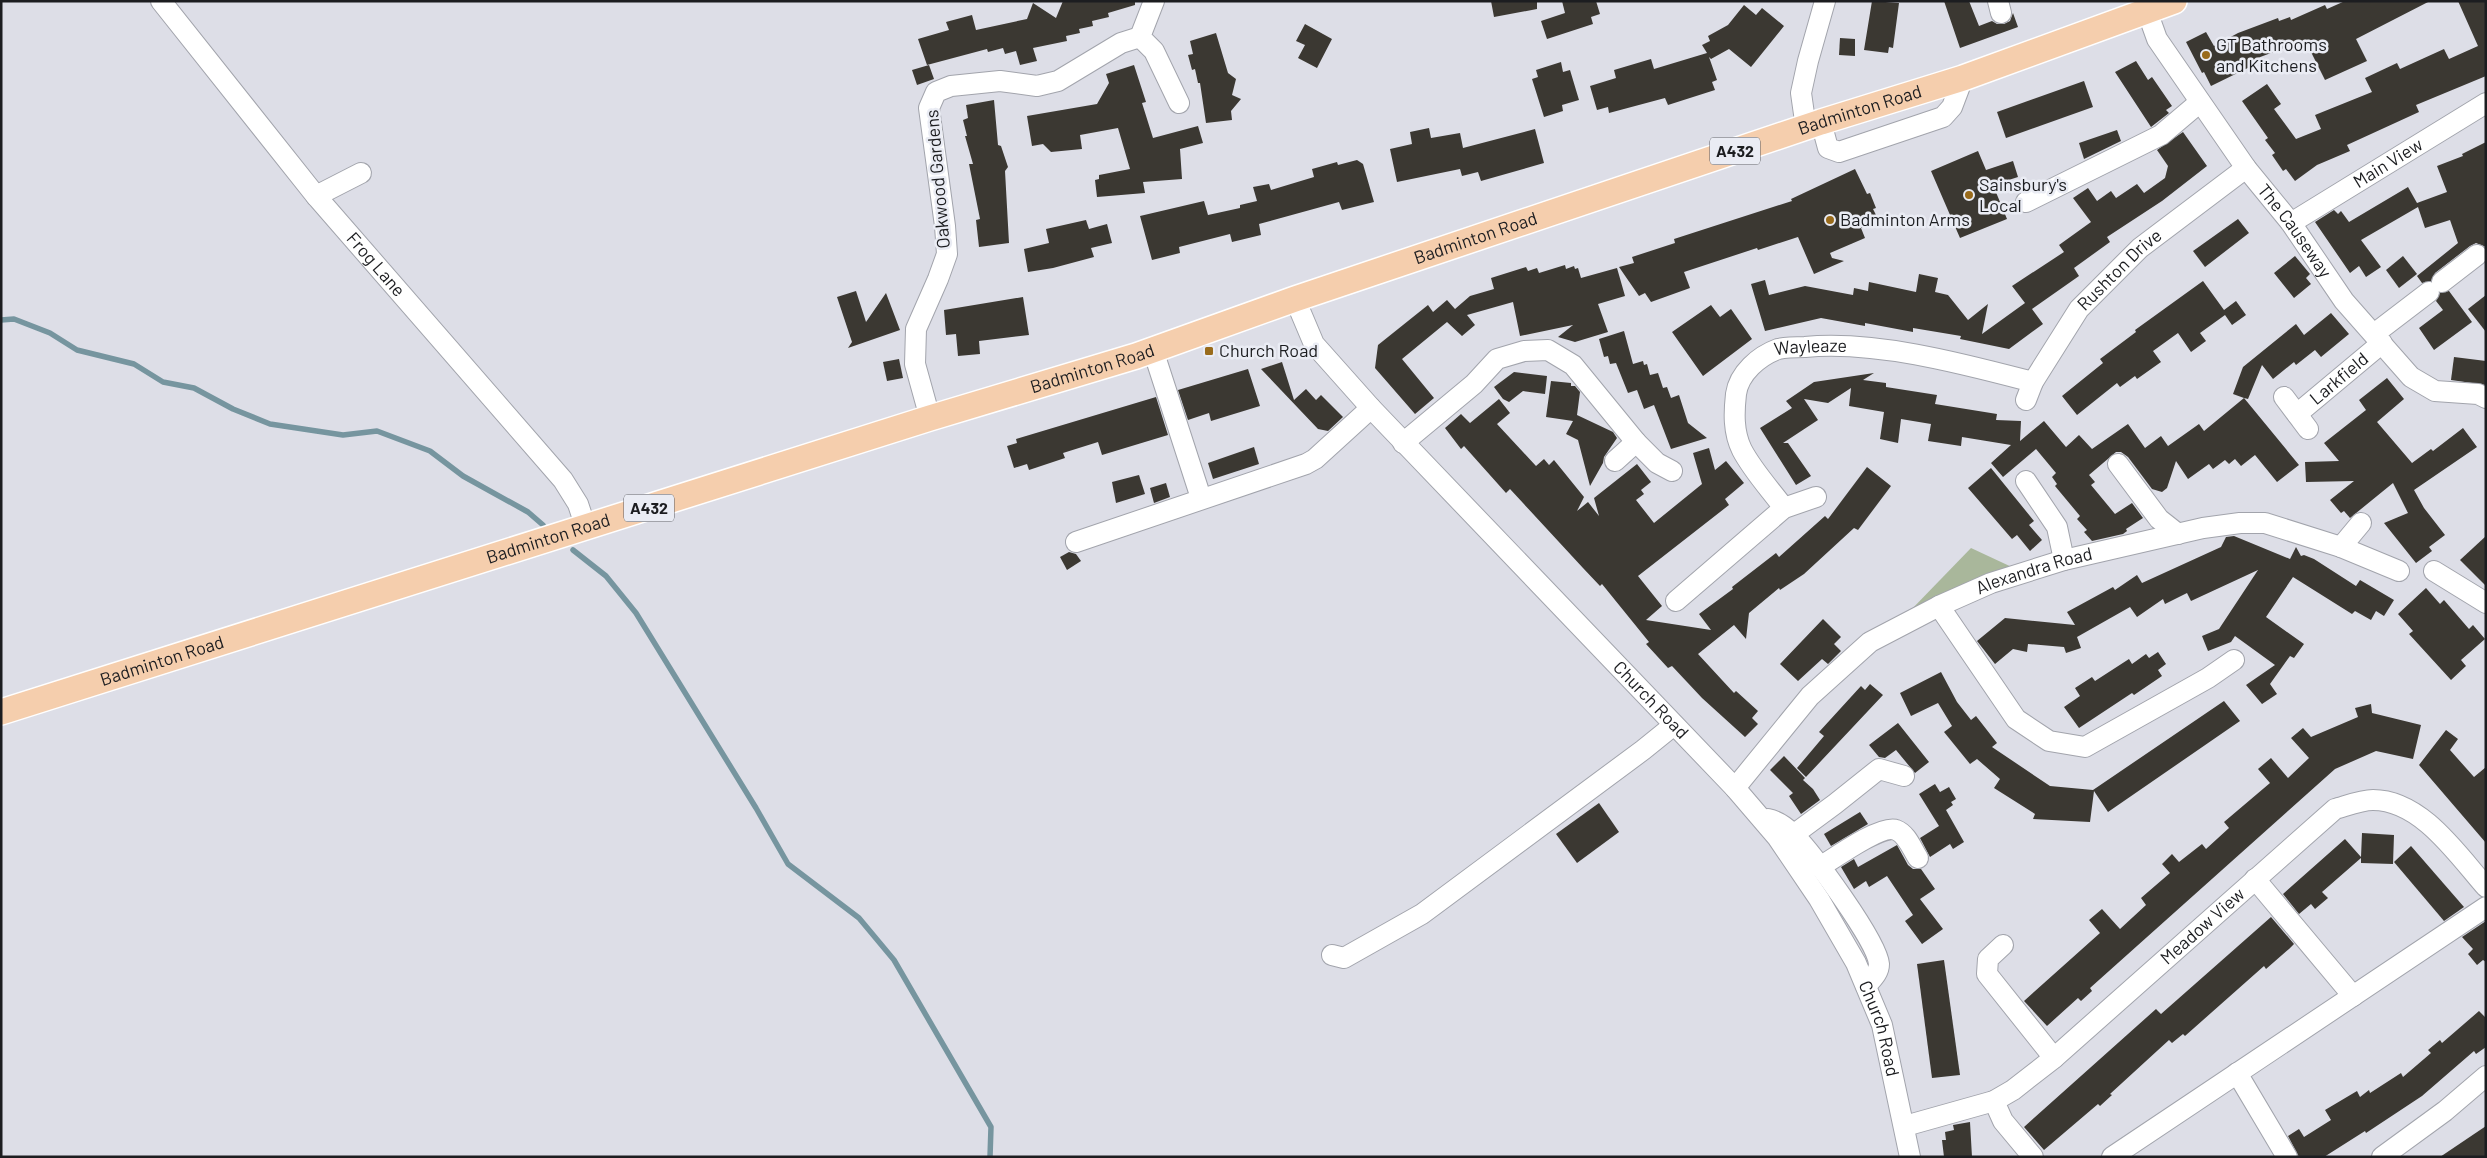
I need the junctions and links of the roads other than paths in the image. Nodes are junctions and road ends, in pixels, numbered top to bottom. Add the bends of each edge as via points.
1 (161, 1) edge
2 (1154, 1) edge
3 (1825, 1) edge
4 (2174, 1) edge
5 (2147, 11) junction
6 (1140, 37) junction
7 (1963, 78) junction
8 (2200, 102) junction
9 (1179, 103) dead end
10 (2486, 103) edge
11 (1813, 125) junction
12 (2246, 168) junction
13 (361, 173) dead end
14 (316, 196) junction
15 (2026, 202) dead end
16 (2291, 223) junction
17 (2477, 255) dead end
18 (1295, 299) junction
19 (2378, 339) junction
20 (1153, 350) junction
21 (2030, 391) joint
22 (2284, 397) dead end
23 (2486, 398) edge
24 (1371, 408) junction
25 (930, 418) junction
26 (1636, 442) junction
27 (1403, 443) junction
28 (1615, 461) dead end
29 (2118, 464) dead end
30 (1672, 472) dead end
31 (2026, 481) dead end
32 (1816, 497) dead end
33 (1201, 498) junction
34 (1784, 508) junction
35 (2361, 523) dead end
36 (586, 528) junction
37 (2178, 534) junction
38 (1076, 542) dead end
39 (2341, 547) junction
40 (2064, 560) junction
41 (2399, 571) dead end
42 (2434, 571) dead end
43 (1676, 601) dead end
44 (2486, 603) edge
45 (1939, 606) junction
46 (2234, 660) dead end
47 (1, 712) edge
48 (1674, 724) junction
49 (1904, 776) dead end
50 (1735, 788) junction
51 (1762, 820) junction
52 (1793, 835) junction
53 (1918, 858) dead end
54 (1820, 867) junction
55 (2255, 879) junction
56 (2486, 887) edge
57 (2486, 907) edge
58 (2003, 945) dead end
59 (1332, 955) dead end
60 (1866, 986) junction
61 (2352, 996) junction
62 (2054, 1058) junction
63 (2236, 1073) junction
64 (2486, 1076) edge
65 (1994, 1101) junction
66 (1905, 1126) junction
67 (2387, 1155) edge
68 (1910, 1157) edge
69 (2033, 1157) edge
70 (2112, 1157) edge
71 (2287, 1157) edge

1 - 14 street, Frog Lane
2 - 6 street
3 - 11 street via 1801,93
4 - 5 main road, Badminton Road / A432
5 - 7 main road, Badminton Road / A432
5 - 8 street, The Causeway via 2157,39
6 - 9 street via 1154,51
6 - 25 street, Oakwood Gardens via 1120,43 1058,81 1037,86 1000,81 951,86 936,92 929,108 946,254 916,329 915,364
7 - 11 main road, Badminton Road / A432
7 - 11 street via 1952,107 1943,117 1839,152 1828,148
8 - 12 street, The Causeway
8 - 15 street via 2161,135
10 - 16 street, Main View
11 - 18 main road, Badminton Road / A432
12 - 16 street, The Causeway
12 - 21 street, Rushton Drive via 2140,248 2079,309
13 - 14 street
14 - 36 street, Frog Lane via 563,480 578,504
16 - 19 street, The Causeway via 2344,301
17 - 19 street, Larkfield via 2435,287
18 - 20 main road, Badminton Road / A432
18 - 24 street, Church Road via 1314,344
19 - 22 street, Larkfield via 2302,421
19 - 23 street, The Causeway via 2411,376 2435,391 2478,394
20 - 25 main road, Badminton Road / A432
20 - 33 street
21 - 34 street, Wayleaze via 1951,361 1825,345 1779,349 1755,362 1745,372 1737,386 1733,416 1740,448
24 - 27 street, Church Road
24 - 33 street via 1306,464
25 - 36 main road, Badminton Road / A432
26 - 27 street via 1573,366 1548,350 1524,351 1497,359 1474,384
26 - 28 street
26 - 30 street via 1657,463
27 - 48 street, Church Road
29 - 37 street via 2159,519
31 - 40 street via 2057,527
32 - 34 street
33 - 38 street
34 - 43 street
35 - 39 street
36 - 47 main road, Badminton Road / A432
37 - 39 street, Alexandra Road via 2240,523 2265,523
37 - 40 street, Alexandra Road
39 - 41 street, Alexandra Road
40 - 45 street, Alexandra Road via 1991,583
42 - 44 street
45 - 46 street via 2016,719 2049,741 2085,747
45 - 50 street, Alexandra Road via 1870,642 1810,696
48 - 50 street, Church Road
48 - 59 street via 1628,762 1422,914 1344,958
49 - 52 street via 1878,769
50 - 51 street, Church Road
51 - 52 street via 1777,822
51 - 60 street, Church Road via 1819,899
52 - 54 street
53 - 54 street via 1907,840 1890,829 1864,840
54 - 60 street via 1877,957 1878,972
55 - 56 street, Meadow View via 2335,809 2372,800 2408,808 2439,832
55 - 61 street
55 - 62 street, Meadow View
57 - 61 street
58 - 62 street via 1988,960 1987,974
60 - 66 street, Church Road via 1882,1025
61 - 63 street
62 - 65 street, Meadow View
63 - 70 street
63 - 71 street
64 - 67 street
65 - 66 street, Meadow View
65 - 69 street via 2003,1121
66 - 68 street, Church Road

